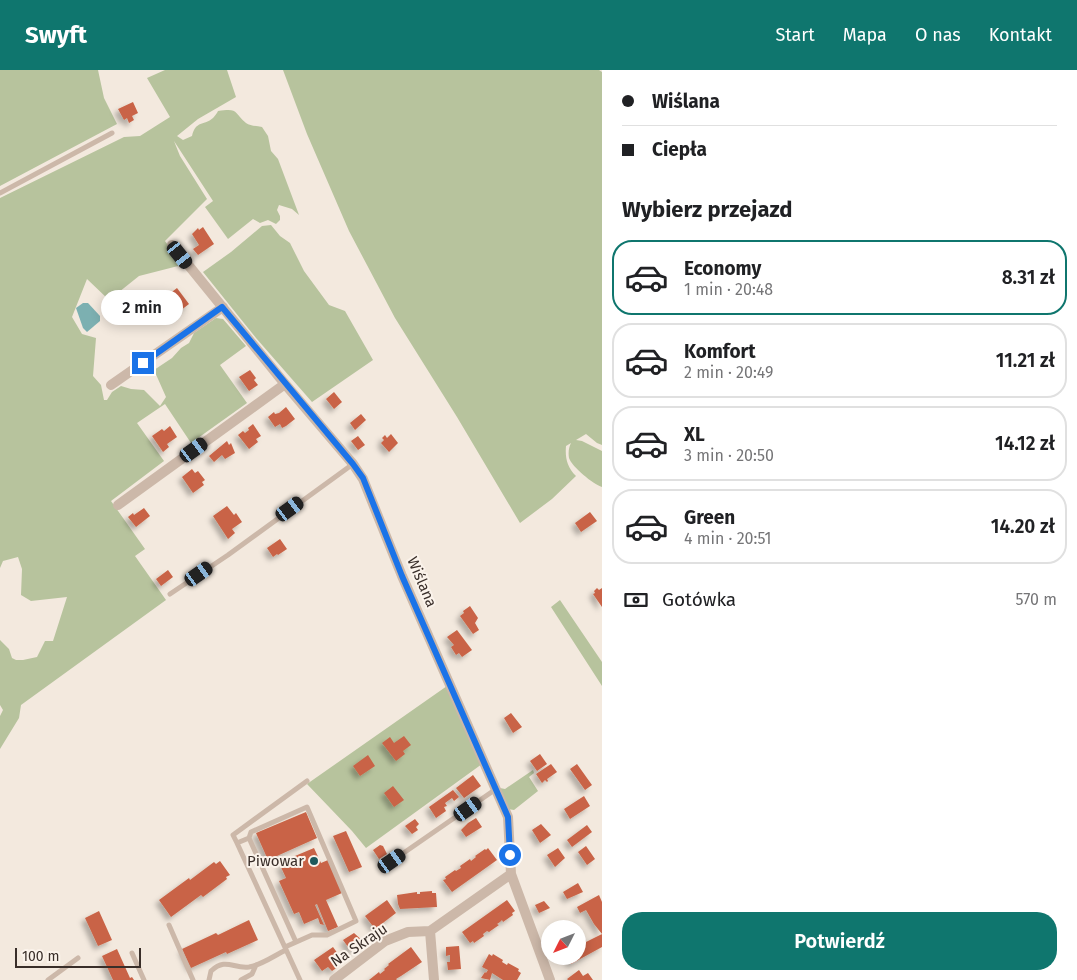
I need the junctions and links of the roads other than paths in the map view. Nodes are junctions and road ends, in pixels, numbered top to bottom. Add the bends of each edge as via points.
1 (112, 134) dead end
2 (0, 193) edge
3 (172, 245) dead end
4 (222, 307) junction
5 (286, 384) junction
6 (111, 385) dead end
7 (353, 464) junction
8 (118, 505) dead end
9 (170, 594) dead end
10 (307, 781) dead end
11 (496, 788) junction
12 (249, 838) junction
13 (237, 843) junction
14 (392, 861) dead end
15 (511, 874) junction
16 (169, 925) dead end
17 (430, 931) junction
18 (296, 942) junction
19 (286, 948) junction
20 (132, 953) dead end
21 (78, 958) dead end
22 (256, 965) junction
23 (48, 980) edge
24 (144, 980) edge
25 (193, 980) edge
26 (209, 980) edge
27 (241, 980) edge
28 (300, 980) edge
29 (334, 980) edge
30 (434, 980) edge
31 (550, 980) edge

1 - 2 lane
3 - 4 street, Wiślana
4 - 5 street, Wiślana
4 - 6 street
5 - 7 street, Wiślana
5 - 8 street
7 - 9 lane
7 - 11 street, Wiślana via 363,478
10 - 13 lane via 233,834
11 - 14 lane
11 - 15 street, Wiślana via 508,817
12 - 13 lane
12 - 18 lane
12 - 18 lane via 251,832 307,806 356,921 327,935 312,935
13 - 19 lane
15 - 17 street, Na Skraju
15 - 31 street, Wiślana
16 - 25 lane
17 - 29 street, Na Skraju via 408,932 386,942
17 - 30 street
18 - 19 lane
19 - 22 lane
19 - 28 lane
20 - 24 lane
21 - 23 lane
22 - 26 lane via 222,964 211,971
22 - 27 lane via 252,974

